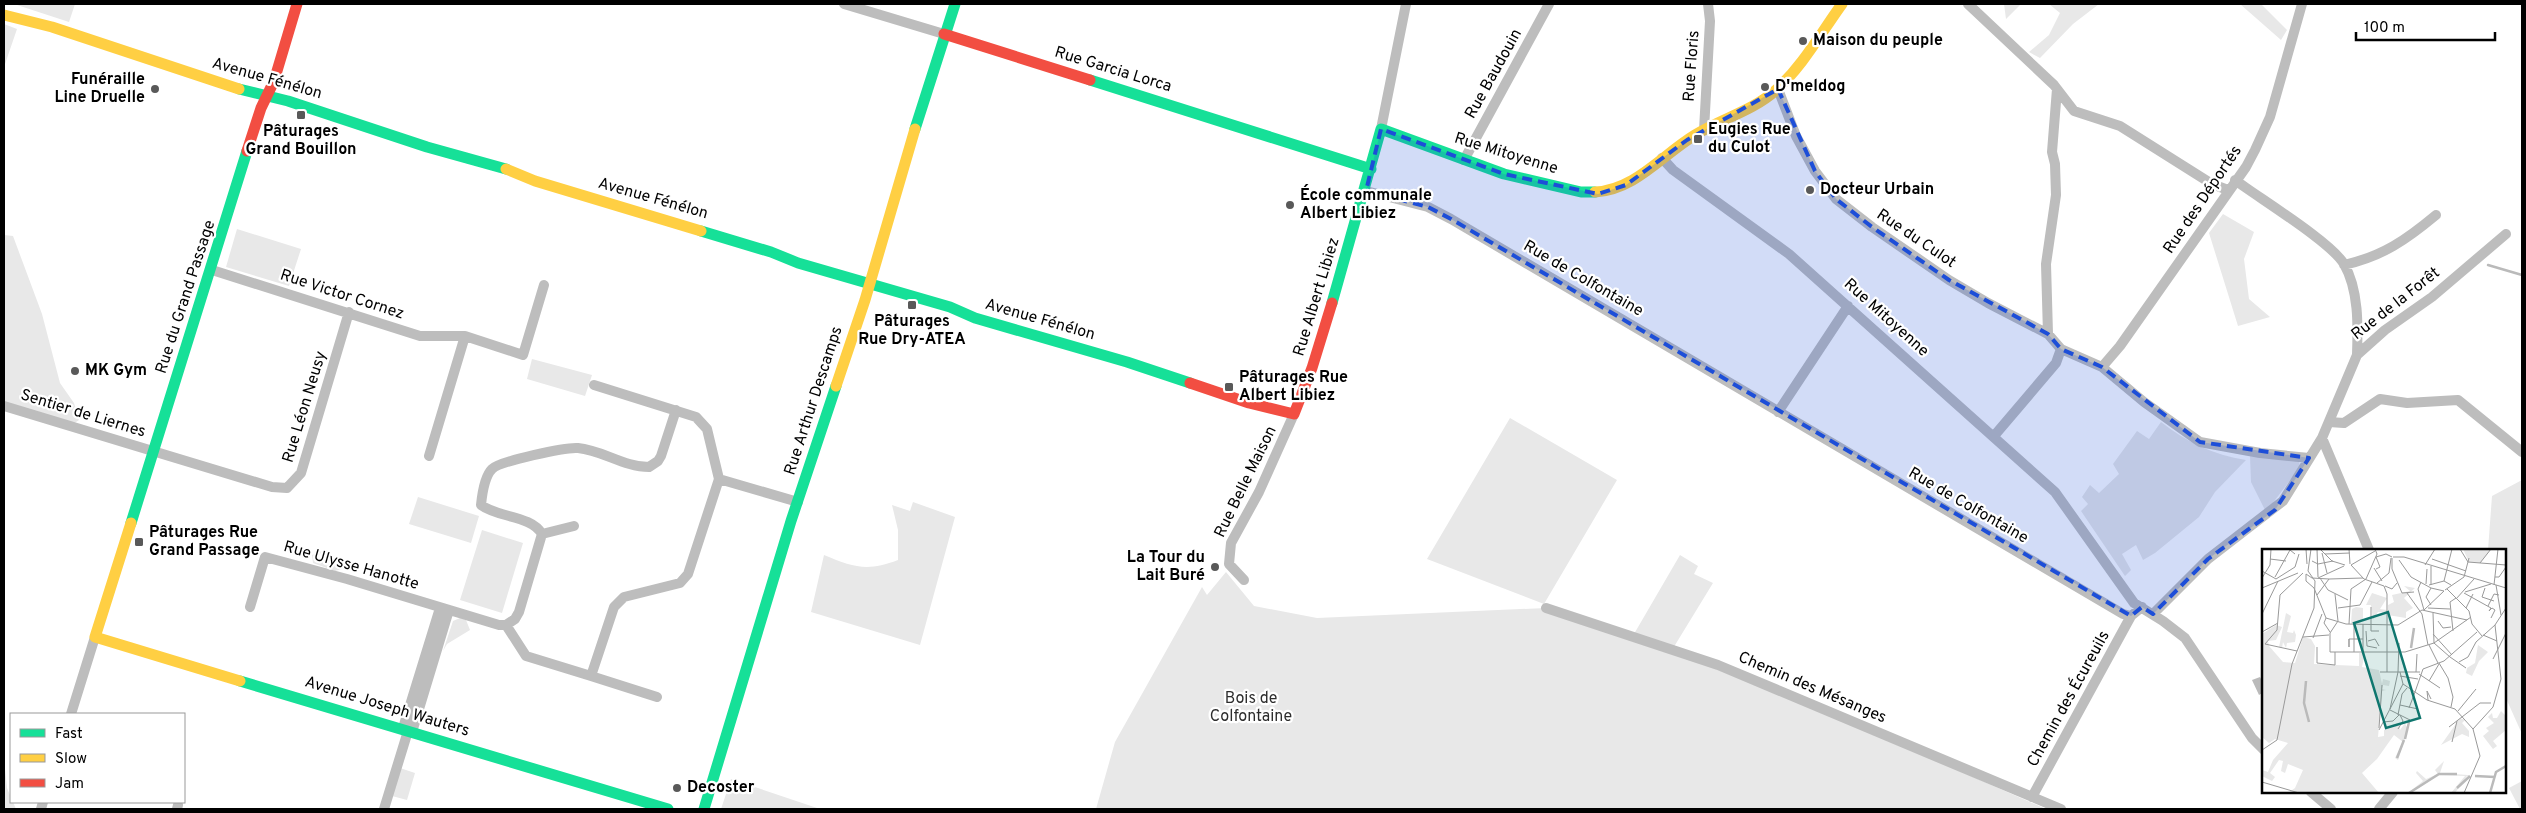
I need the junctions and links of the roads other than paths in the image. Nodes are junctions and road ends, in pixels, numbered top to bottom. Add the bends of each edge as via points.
1 (297, 4) edge
2 (844, 4) edge
3 (955, 4) edge
4 (1406, 4) edge
5 (1550, 4) edge
6 (1708, 4) edge
7 (1842, 4) edge
8 (1968, 4) edge
9 (2302, 4) edge
10 (4, 15) edge
11 (944, 34) junction
12 (1778, 89) junction
13 (2057, 89) junction
14 (267, 96) junction
15 (1381, 129) junction
16 (1704, 130) junction
17 (1662, 158) junction
18 (1464, 160) junction
19 (1371, 170) junction
20 (2234, 180) junction
21 (2228, 190) junction
22 (1366, 191) junction
23 (2436, 214) dead end
24 (2506, 234) dead end
25 (2344, 265) junction
26 (212, 270) junction
27 (870, 284) junction
28 (544, 285) dead end
29 (1848, 306) junction
30 (349, 312) junction
31 (2048, 334) junction
32 (465, 336) junction
33 (2061, 349) junction
34 (2357, 355) junction
35 (2102, 367) junction
36 (594, 385) dead end
37 (4, 406) edge
38 (676, 410) junction
39 (1778, 412) junction
40 (1294, 414) junction
41 (2329, 422) junction
42 (1994, 436) junction
43 (2322, 438) junction
44 (154, 451) junction
45 (2522, 452) edge
46 (429, 456) dead end
47 (2309, 458) junction
48 (719, 479) junction
49 (798, 502) junction
50 (574, 526) dead end
51 (542, 534) junction
52 (2369, 549) edge
53 (1244, 580) dead end
54 (250, 607) dead end
55 (2142, 607) junction
56 (1546, 608) dead end
57 (445, 609) junction
58 (2153, 614) junction
59 (2132, 616) junction
60 (506, 625) junction
61 (95, 637) junction
62 (591, 676) junction
63 (657, 697) dead end
64 (71, 713) edge
65 (408, 730) junction
66 (2262, 748) edge
67 (2312, 793) edge
68 (2392, 793) edge
69 (2032, 797) junction
70 (384, 809) edge
71 (668, 809) edge
72 (704, 809) edge
73 (2061, 809) edge
74 (2331, 809) edge
75 (2378, 809) edge

1 - 14 street, Rue du Grand Passage
2 - 11 street, Rue Garcia Lorca
3 - 11 street, Rue Arthur Descamps
4 - 15 street
5 - 18 street, Rue Baudouin
6 - 16 street, Rue Floris via 1710,21
7 - 12 street via 1799,66
8 - 13 street
9 - 20 street, Rue des Déportés via 2270,117 2246,167
10 - 14 street, Avenue Fénélon via 52,27
11 - 19 street, Rue Garcia Lorca
11 - 27 street, Rue Arthur Descamps
12 - 16 street via 1760,102
12 - 31 street, Rue du Culot via 1796,136 1815,171 1836,199 1949,280
13 - 21 street via 2074,111 2120,126 2212,184
13 - 31 street via 2052,152 2056,195 2046,264
14 - 26 street, Rue du Grand Passage
14 - 27 street, Avenue Fénélon
15 - 18 street, Rue Mitoyenne
15 - 19 street, Rue Albert Libiez
16 - 17 street
17 - 18 street, Rue Mitoyenne via 1619,188 1593,194 1504,174
17 - 29 street, Rue Mitoyenne via 1673,170 1789,254
19 - 22 street, Rue Albert Libiez
20 - 21 street, Rue des Déportés
20 - 25 street via 2336,252
21 - 35 street, Rue des Déportés
22 - 39 street, Rue de Colfontaine via 1428,207 1451,219
22 - 40 street, Rue Albert Libiez via 1312,371
23 - 25 street via 2412,236 2369,259
24 - 34 street, Rue de la Forêt
25 - 34 street via 2356,309
26 - 30 street, Rue Victor Cornez
26 - 44 street, Rue du Grand Passage
27 - 40 street, Avenue Fénélon via 1159,372 1249,403
27 - 49 street, Rue Arthur Descamps
28 - 32 street, Rue Victor Cornez via 523,355
29 - 39 street
29 - 42 street, Rue Mitoyenne
30 - 32 street, Rue Victor Cornez via 420,336
30 - 44 street, Rue Léon Neusy via 301,473 286,488 272,487
31 - 33 street, Rue du Culot
32 - 46 street
33 - 35 street
33 - 42 street via 2056,363
34 - 41 street, Rue de la Forêt
35 - 47 street via 2200,442 2260,454
36 - 38 street
37 - 44 street, Sentier de Liernes
38 - 48 street via 705,424
38 - 51 street via 661,456 649,467 578,448 520,459 493,468 484,487 481,506 535,526
39 - 59 street, Rue de Colfontaine via 2123,614
40 - 53 street, Rue Belle Maison via 1259,492 1231,543 1229,564
41 - 43 street, Rue de la Forêt
41 - 45 street via 2344,423 2380,399 2407,403 2458,400
42 - 55 street, Rue Mitoyenne via 2055,492 2134,603
43 - 47 street, Rue de la Forêt
43 - 52 street
44 - 61 street, Rue du Grand Passage
47 - 58 street, Rue de la Forêt via 2297,482 2275,510 2208,559
48 - 49 street
48 - 62 street via 688,574 680,583 618,601
49 - 72 street, Rue Arthur Descamps
50 - 51 street
51 - 60 street via 519,612
54 - 57 street, Rue Ulysse Hanotte via 265,557
55 - 58 street, Rue Mitoyenne
55 - 59 street
56 - 69 street, Chemin des Mésanges via 1718,665
57 - 60 street
57 - 65 street
58 - 66 street, Rue Mitoyenne via 2185,638
59 - 69 street, Chemin des Écureuils
60 - 62 street via 526,656
61 - 64 street, Rue du Grand Passage
61 - 65 street, Avenue Joseph Wauters
62 - 63 street
65 - 70 street
65 - 71 street, Avenue Joseph Wauters
67 - 74 street
68 - 75 street
69 - 73 street, Chemin des Mésanges

